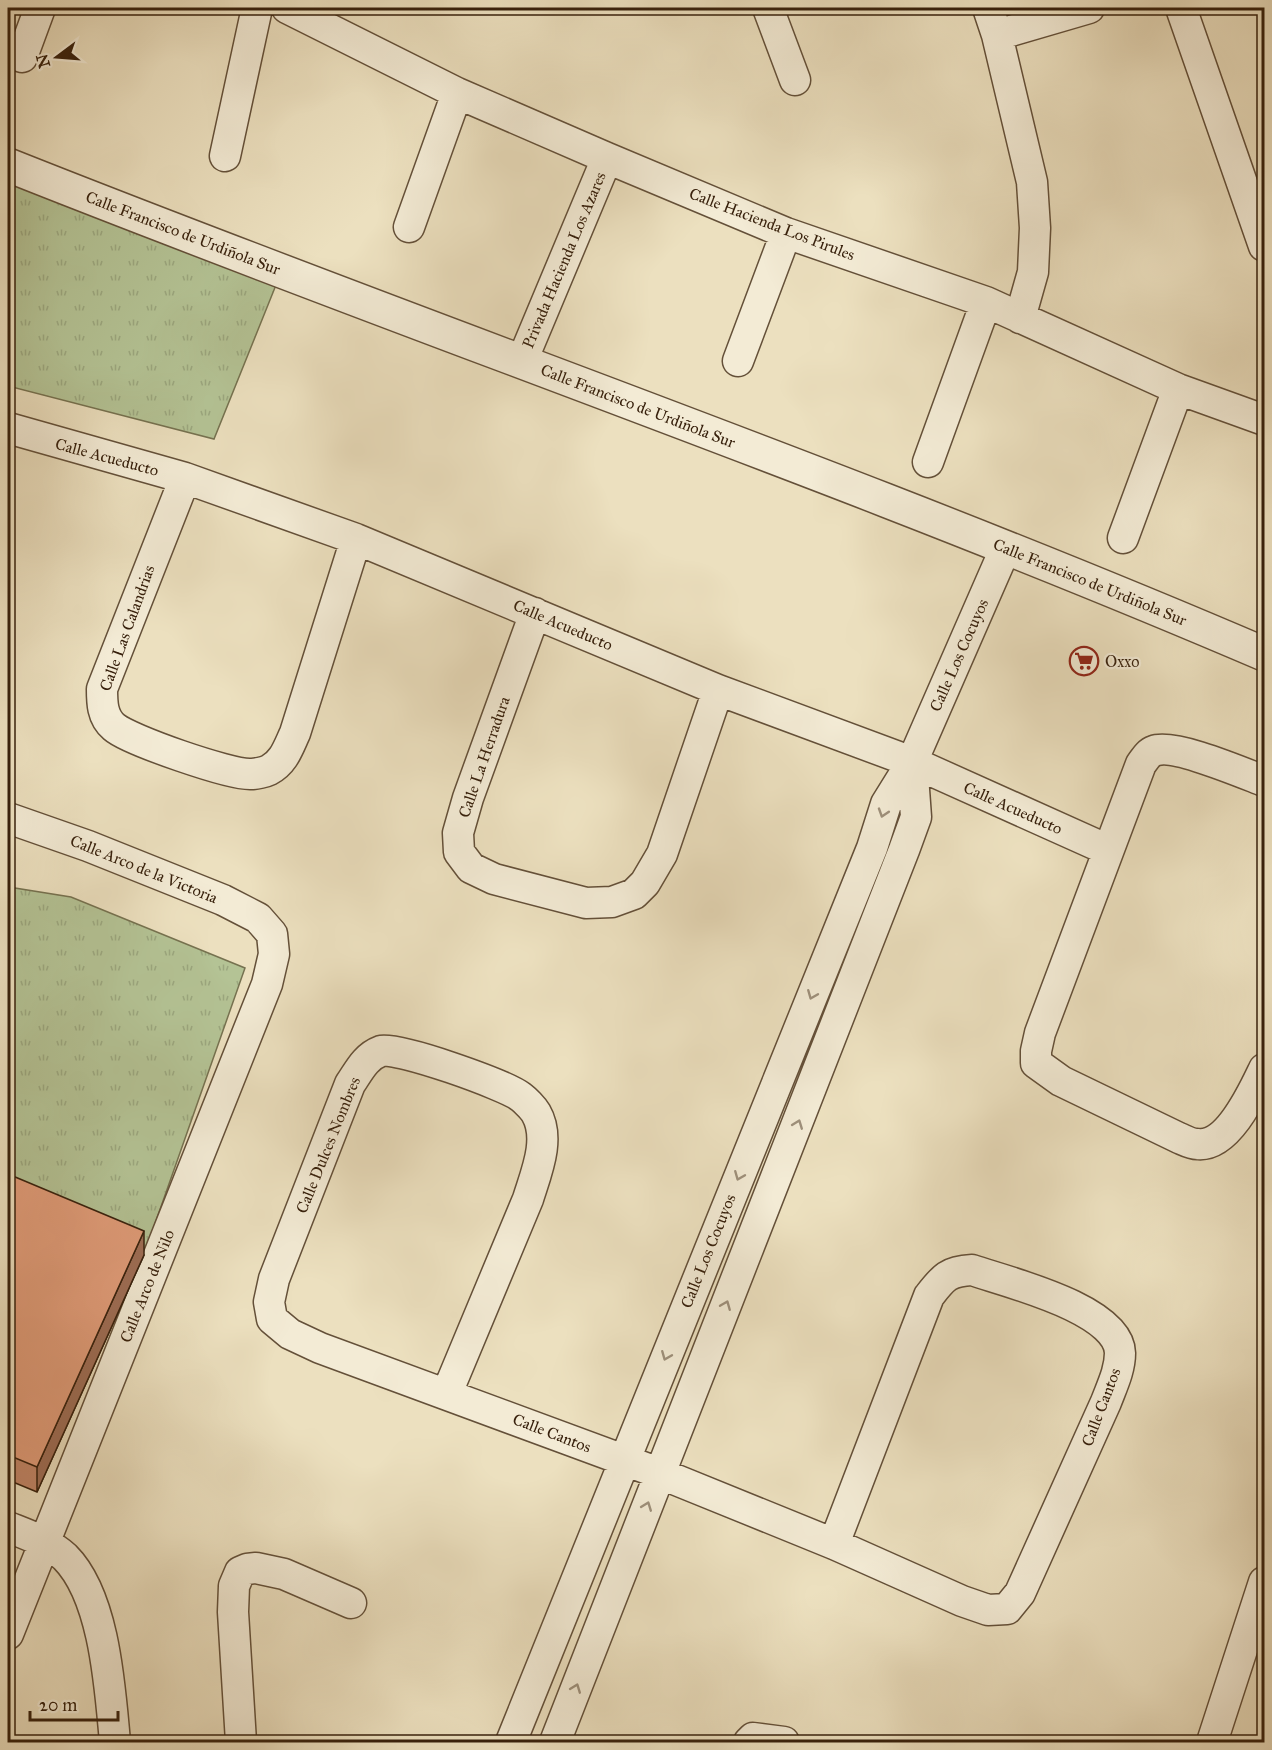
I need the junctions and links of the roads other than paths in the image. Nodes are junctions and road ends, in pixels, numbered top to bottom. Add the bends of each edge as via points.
1 (40, 8) edge
2 (257, 8) edge
3 (287, 8) edge
4 (768, 8) edge
5 (1089, 8) edge
6 (1181, 8) edge
7 (992, 21) edge
8 (22, 57) dead end
9 (795, 80) dead end
10 (457, 93) junction
11 (225, 156) dead end
12 (607, 158) junction
13 (8, 165) edge
14 (409, 227) dead end
15 (786, 233) junction
16 (1264, 246) edge
17 (986, 302) junction
18 (1020, 318) junction
19 (522, 361) junction
20 (738, 361) dead end
21 (1178, 389) junction
22 (1264, 420) edge
23 (8, 428) edge
24 (928, 462) dead end
25 (185, 478) junction
26 (1123, 538) dead end
27 (356, 539) junction
28 (1006, 547) junction
29 (535, 613) junction
30 (1264, 654) edge
31 (718, 690) junction
32 (912, 762) junction
33 (1264, 781) edge
34 (8, 818) edge
35 (1108, 850) junction
36 (272, 934) joint
37 (1264, 1069) edge
38 (272, 1319) joint
39 (447, 1394) junction
40 (623, 1460) junction
41 (660, 1473) junction
42 (8, 1527) edge
43 (44, 1542) junction
44 (834, 1545) junction
45 (1264, 1582) edge
46 (351, 1603) dead end
47 (8, 1634) edge
48 (115, 1743) edge
49 (241, 1743) edge
50 (511, 1743) edge
51 (555, 1743) edge
52 (749, 1743) edge
53 (784, 1743) edge
54 (1212, 1743) edge

1 - 8 street
2 - 11 street
3 - 10 street, Calle Hacienda Los Pirules
4 - 9 street
5 - 7 street
6 - 16 street
7 - 18 street via 1032,182 1033,272
10 - 12 street, Calle Hacienda Los Pirules
10 - 14 street
12 - 15 street, Calle Hacienda Los Pirules
12 - 19 street, Privada Hacienda Los Azares
13 - 19 street, Calle Francisco de Urdiñola Sur via 188,237
15 - 17 street, Calle Hacienda Los Pirules
15 - 20 street
17 - 18 street, Calle Hacienda Los Pirules
17 - 24 street
18 - 21 street, Calle Hacienda Los Pirules
19 - 28 street, Calle Francisco de Urdiñola Sur
21 - 22 street, Calle Hacienda Los Pirules
21 - 26 street
23 - 25 street, Calle Acueducto
25 - 27 street, Calle Acueducto
25 - 27 street, Calle Las Calandrias via 102,689 103,710 112,726 126,735 225,771 252,774 268,770 282,760 295,733
27 - 29 street, Calle Acueducto
28 - 30 street, Calle Francisco de Urdiñola Sur
28 - 32 street, Calle Los Cocuyos
29 - 31 street, Calle Acueducto
29 - 31 street, Calle La Herradura via 458,833 459,852 471,868 494,879 586,903 612,902 634,894 662,854
31 - 32 street, Calle Acueducto
32 - 35 street, Calle Acueducto
32 -> 40 street, Calle Los Cocuyos via 886,804 872,848
41 -> 32 street, Calle Los Cocuyos via 916,817
33 - 35 street via 1181,752 1154,751 1141,764
34 - 36 street, Calle Arco de la Victoria via 223,900 258,918
35 - 37 street via 1040,1033 1036,1063 1061,1081 1197,1144 1209,1143 1226,1131
36 - 43 street, Calle Arco de Nilo via 274,954 267,984
38 - 39 street, Calle Cantos via 290,1334 320,1348
38 - 39 street, Calle Dulces Nombres via 269,1302 274,1279 350,1084 366,1060 383,1050 402,1052 488,1081 520,1096 537,1114 543,1138 528,1199
39 - 40 street, Calle Cantos
40 - 41 street, Calle Cantos
40 - 50 street, Calle Los Cocuyos
41 - 44 street, Calle Cantos
51 -> 41 street, Calle Los Cocuyos
42 - 43 street
43 - 47 street, Calle Arco de Nilo
43 - 48 street via 65,1557 91,1601 107,1661
44 - 44 street, Calle Cantos via 929,1296 942,1279 958,1271 972,1270 1065,1302 1096,1317 1113,1334 1120,1351 1118,1371 1028,1576 1007,1609 988,1610 962,1601
45 - 54 street
46 - 49 street via 284,1574 256,1568 240,1572 234,1586 233,1612
52 - 53 street via 753,1738

